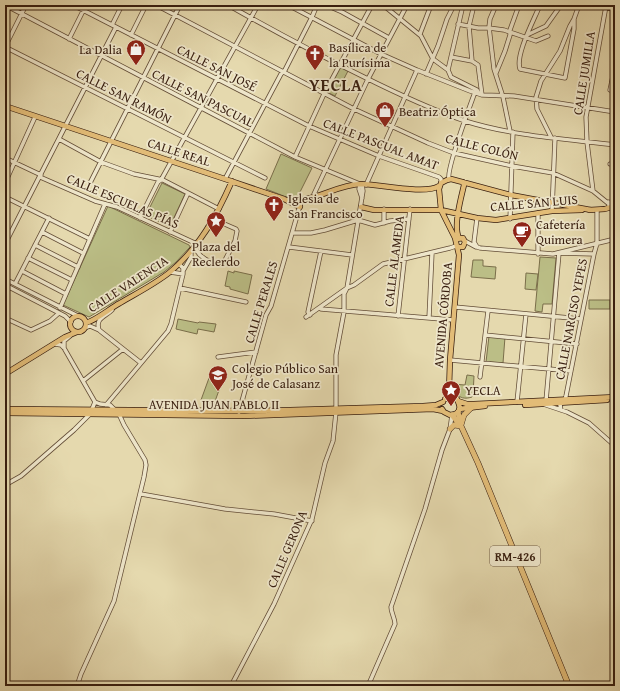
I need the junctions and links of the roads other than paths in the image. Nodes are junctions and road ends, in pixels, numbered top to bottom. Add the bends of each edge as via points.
1 (5, 5) edge
2 (26, 5) edge
3 (73, 5) edge
4 (86, 5) edge
5 (122, 5) edge
6 (146, 5) edge
7 (156, 5) edge
8 (180, 5) edge
9 (228, 5) edge
10 (258, 5) edge
11 (288, 5) edge
12 (317, 5) edge
13 (326, 5) edge
14 (372, 5) edge
15 (383, 5) edge
16 (407, 5) edge
17 (432, 5) edge
18 (454, 5) edge
19 (463, 5) edge
20 (474, 5) edge
21 (496, 5) edge
22 (519, 5) edge
23 (540, 5) edge
24 (560, 5) edge
25 (579, 5) edge
26 (596, 5) edge
27 (606, 6) junction
28 (615, 8) edge
29 (83, 10) junction
30 (22, 14) junction
31 (176, 15) junction
32 (312, 17) junction
33 (251, 18) junction
34 (399, 18) junction
35 (574, 19) junction
36 (362, 23) junction
37 (458, 24) junction
38 (112, 25) junction
39 (116, 27) junction
40 (469, 27) junction
41 (489, 28) junction
42 (510, 33) junction
43 (420, 34) junction
44 (131, 35) junction
45 (548, 36) dead end
46 (526, 37) junction
47 (389, 38) junction
48 (69, 39) junction
49 (354, 39) junction
50 (298, 43) junction
51 (5, 47) edge
52 (235, 47) junction
53 (158, 49) junction
54 (381, 54) junction
55 (102, 56) junction
56 (452, 57) junction
57 (432, 59) junction
58 (472, 60) junction
59 (339, 65) junction
60 (615, 66) edge
61 (417, 70) junction
62 (448, 70) junction
63 (283, 72) junction
64 (496, 73) junction
65 (426, 74) junction
66 (546, 75) junction
67 (144, 78) junction
68 (217, 79) junction
69 (368, 79) junction
70 (615, 87) edge
71 (86, 88) junction
72 (610, 90) junction
73 (615, 91) edge
74 (324, 94) junction
75 (478, 94) junction
76 (502, 95) junction
77 (405, 97) junction
78 (536, 100) junction
79 (265, 104) junction
80 (5, 106) edge
81 (201, 108) junction
82 (587, 108) junction
83 (128, 109) junction
84 (354, 109) junction
85 (615, 112) edge
86 (35, 117) junction
87 (465, 121) junction
88 (66, 126) junction
89 (309, 126) junction
90 (392, 127) junction
91 (511, 132) junction
92 (250, 133) junction
93 (553, 137) junction
94 (184, 138) junction
95 (59, 139) junction
96 (340, 140) junction
97 (112, 141) junction
98 (587, 142) junction
99 (615, 145) edge
100 (454, 153) junction
101 (379, 156) junction
102 (295, 157) junction
103 (5, 158) edge
104 (171, 161) junction
105 (14, 162) junction
106 (101, 162) junction
107 (234, 163) junction
108 (610, 164) dead end
109 (615, 164) edge
110 (512, 166) junction
111 (326, 170) junction
112 (553, 173) junction
113 (41, 176) junction
114 (439, 177) junction
115 (448, 177) junction
116 (264, 178) dead end
117 (225, 179) junction
118 (161, 180) junction
119 (232, 181) junction
120 (463, 182) junction
121 (5, 183) edge
122 (90, 183) dead end
123 (363, 185) junction
124 (440, 185) junction
125 (593, 191) junction
126 (188, 193) junction
127 (511, 194) junction
128 (315, 196) junction
129 (5, 197) edge
130 (284, 199) junction
131 (303, 199) junction
132 (606, 201) junction
133 (552, 202) junction
134 (105, 204) junction
135 (615, 205) edge
136 (25, 206) junction
137 (361, 206) junction
138 (300, 207) junction
139 (219, 208) junction
140 (609, 208) junction
141 (384, 209) junction
142 (410, 209) junction
143 (441, 210) junction
144 (591, 210) junction
145 (597, 210) junction
146 (552, 211) junction
147 (538, 213) junction
148 (458, 214) junction
149 (49, 218) junction
150 (140, 218) junction
151 (478, 218) junction
152 (213, 219) junction
153 (510, 219) junction
154 (358, 220) junction
155 (409, 220) junction
156 (384, 223) junction
157 (42, 232) junction
158 (170, 232) junction
159 (293, 233) junction
160 (474, 238) junction
161 (90, 239) junction
162 (615, 239) edge
163 (461, 243) junction
164 (597, 243) junction
165 (5, 244) edge
166 (35, 245) junction
167 (289, 246) junction
168 (194, 247) junction
169 (477, 247) junction
170 (444, 250) junction
171 (321, 251) junction
172 (432, 253) junction
173 (559, 253) junction
174 (83, 254) junction
175 (538, 254) junction
176 (594, 254) junction
177 (352, 255) junction
178 (459, 256) junction
179 (28, 258) junction
180 (404, 259) junction
181 (179, 264) junction
182 (78, 267) junction
183 (22, 271) junction
184 (170, 272) junction
185 (183, 272) junction
186 (5, 279) edge
187 (72, 280) junction
188 (15, 284) junction
189 (5, 285) edge
190 (10, 288) junction
191 (180, 288) junction
192 (347, 288) junction
193 (66, 294) junction
194 (5, 295) edge
195 (246, 302) dead end
196 (114, 306) junction
197 (455, 307) junction
198 (60, 308) junction
199 (320, 308) junction
200 (488, 311) junction
201 (344, 312) junction
202 (59, 313) junction
203 (526, 314) junction
204 (78, 316) junction
205 (398, 316) junction
206 (554, 317) junction
207 (5, 318) edge
208 (429, 318) junction
209 (581, 319) junction
210 (454, 320) junction
211 (71, 325) junction
212 (85, 326) junction
213 (99, 330) junction
214 (77, 332) junction
215 (72, 334) junction
216 (485, 335) junction
217 (65, 337) junction
218 (523, 338) junction
219 (551, 340) junction
220 (55, 344) junction
221 (577, 344) junction
222 (64, 348) junction
223 (123, 349) junction
224 (256, 352) junction
225 (218, 357) dead end
226 (450, 360) junction
227 (141, 363) junction
228 (482, 363) junction
229 (520, 365) junction
230 (549, 368) junction
231 (571, 371) junction
232 (5, 374) edge
233 (480, 378) dead end
234 (83, 381) junction
235 (449, 384) junction
236 (615, 397) edge
237 (444, 400) junction
238 (457, 400) junction
239 (615, 400) edge
240 (546, 401) junction
241 (96, 402) junction
242 (517, 402) junction
243 (563, 402) junction
244 (542, 404) junction
245 (106, 405) junction
246 (423, 407) junction
247 (472, 407) junction
248 (5, 409) edge
249 (336, 410) junction
250 (459, 410) junction
251 (561, 410) junction
252 (443, 411) junction
253 (92, 412) junction
254 (117, 412) junction
255 (239, 412) junction
256 (5, 413) edge
257 (451, 415) junction
258 (461, 426) junction
259 (450, 429) junction
260 (615, 446) edge
261 (5, 485) edge
262 (141, 494) junction
263 (312, 521) junction
264 (77, 686) edge
265 (231, 686) edge
266 (368, 686) edge
267 (569, 686) edge

1 - 30 street, CALLE SAN PASCUAL
2 - 30 street
3 - 29 street, CALLE SAN JOSÉ
4 - 29 street
5 - 38 street
6 - 44 street
7 - 31 street, CALLE COLÓN
8 - 31 street
9 - 33 street
10 - 33 street
11 - 32 street
12 - 32 street
13 - 36 street
14 - 36 street
15 - 34 street
16 - 34 street
17 - 43 street
18 - 57 street
19 - 37 street
20 - 40 street
21 - 41 street
22 - 42 street
23 - 46 street
24 - 46 street via 546,26
25 - 35 street
26 - 27 street
27 - 28 street
27 - 82 street, CALLE JUMILLA
29 - 38 street, CALLE SAN JOSÉ
29 - 48 street
30 - 48 street, CALLE SAN PASCUAL
30 - 51 street
31 - 52 street, CALLE COLÓN
31 - 53 street
32 - 49 street
32 - 50 street
33 - 50 street
33 - 52 street
34 - 43 street
34 - 47 street
35 - 66 street
35 - 66 street via 565,77
36 - 47 street
36 - 49 street
37 - 40 street
37 - 56 street
38 - 39 street, CALLE SAN JOSÉ
39 - 44 street, CALLE SAN JOSÉ
39 - 55 street
40 - 41 street
40 - 58 street
41 - 42 street
41 - 64 street
42 - 46 street
42 - 64 street
43 - 57 street
44 - 53 street, CALLE SAN JOSÉ
45 - 46 street via 536,41
46 - 66 street via 520,70
47 - 54 street
48 - 55 street, CALLE SAN PASCUAL
49 - 54 street
49 - 59 street
50 - 59 street
50 - 63 street
51 - 71 street, CALLE SAN RAMÓN
52 - 63 street, CALLE COLÓN
52 - 68 street
53 - 67 street
53 - 68 street, CALLE SAN JOSÉ
54 - 61 street
54 - 69 street
55 - 67 street, CALLE SAN PASCUAL
55 - 71 street
56 - 58 street
56 - 62 street
57 - 62 street
57 - 65 street
58 - 75 street via 478,65
59 - 69 street
59 - 74 street
60 - 72 street
61 - 65 street
61 - 77 street
62 - 75 street via 451,77 477,90
63 - 74 street, CALLE COLÓN
63 - 79 street
64 - 76 street
65 - 75 street
66 - 78 street via 540,84
67 - 81 street, CALLE SAN PASCUAL
67 - 83 street
68 - 79 street, CALLE SAN JOSÉ
68 - 81 street
69 - 77 street
69 - 84 street
70 - 72 street
71 - 83 street, CALLE SAN RAMÓN
71 - 88 street
72 - 73 street
74 - 84 street, CALLE COLÓN
74 - 89 street
75 - 76 street
75 - 87 street
76 - 78 street
76 - 91 street
77 - 87 street
77 - 90 street
78 - 82 street
78 - 93 street via 537,109
79 - 89 street, CALLE SAN JOSÉ
79 - 92 street
80 - 86 main road, CALLE REAL
81 - 92 street, CALLE SAN PASCUAL
81 - 94 street
82 - 85 street
82 - 98 street, CALLE JUMILLA
83 - 94 street, CALLE SAN RAMÓN
83 - 97 street
84 - 90 street, CALLE COLÓN
84 - 96 street
86 - 88 main road, CALLE REAL
86 - 105 street
87 - 91 street
87 - 100 street
88 - 95 street
88 - 97 main road, CALLE REAL
89 - 96 street, CALLE PASCUAL AMAT
89 - 102 street
90 - 100 street, CALLE COLÓN
90 - 101 street
91 - 93 street
91 - 110 street
92 - 102 street, CALLE SAN PASCUAL
92 - 107 street
93 - 98 street
93 - 112 street
94 - 104 street
94 - 107 street, CALLE SAN RAMÓN
95 - 106 street
95 - 113 street
96 - 101 street, CALLE PASCUAL AMAT
96 - 111 street
97 - 104 main road, CALLE REAL
97 - 106 street
98 - 99 street
98 - 125 street, CALLE JUMILLA
100 - 110 street, CALLE COLÓN
100 - 115 street
101 - 114 street, CALLE PASCUAL AMAT
101 - 123 street
102 - 111 street, CALLE SAN PASCUAL
103 - 105 street, CALLE ESCUELAS PÍAS
104 - 117 main road, CALLE REAL
104 - 118 street
105 - 113 street, CALLE ESCUELAS PÍAS
105 - 121 street
106 - 118 street via 134,174
106 - 122 street
107 - 116 street, CALLE SAN RAMÓN
107 - 117 street
108 - 109 street
110 - 112 street, CALLE COLÓN
110 - 127 street
111 - 123 street, CALLE SAN PASCUAL
111 - 128 street
112 - 125 street, CALLE COLÓN
112 - 133 street
113 - 134 street, CALLE ESCUELAS PÍAS
113 - 136 street
114 - 115 street
114 - 124 street, CALLE PASCUAL AMAT
115 - 120 main road
115 - 124 main road
117 - 119 main road, CALLE REAL
118 - 126 street
118 - 150 street
119 - 130 main road, CALLE REAL
119 - 139 main road, CALLE VALENCIA
120 - 127 main road
120 - 148 main road
123 - 124 main road via 432,189
123 - 128 main road
123 - 137 street, CALLE GERONA
124 - 143 main road
125 - 132 street, CALLE COLÓN
126 - 139 street
126 - 158 street
127 - 133 main road
127 - 153 street
128 - 131 main road
129 - 136 street
130 - 131 main road
130 - 138 main road
131 - 138 street, CALLE PERALES
132 - 135 street
132 - 140 street, CALLE COLÓN
133 - 144 main road
133 - 146 street
134 - 150 street, CALLE ESCUELAS PÍAS
134 - 161 street
135 - 140 main road
136 - 149 street
136 - 165 street
137 - 141 main road, CALLE SAN LUIS via 372,210
137 - 154 street, CALLE GERONA
138 - 159 street, CALLE PERALES
139 - 152 main road, CALLE VALENCIA
140 - 145 main road
141 - 142 main road, CALLE SAN LUIS
141 - 156 street
142 - 143 main road, CALLE SAN LUIS
142 - 155 street, CALLE ALAMEDA
143 - 148 main road, CALLE SAN LUIS
143 - 163 main road
144 - 145 main road
144 - 146 main road, CALLE SAN LUIS
145 - 164 street, CALLE NARCISO YEPES
146 - 147 main road, CALLE SAN LUIS
147 - 153 main road, CALLE SAN LUIS
147 - 175 street
148 - 151 main road, CALLE SAN LUIS
148 - 163 main road via 458,235
149 - 157 street
149 - 161 street
150 - 158 street, CALLE ESCUELAS PÍAS
151 - 153 main road, CALLE SAN LUIS
151 - 160 street
152 - 168 main road, CALLE VALENCIA
152 - 168 street via 237,231 235,241 224,262 218,264 202,257
154 - 156 street via 373,225
154 - 159 street via 311,233
154 - 177 street, CALLE GERONA
155 - 156 street
155 - 180 street, CALLE ALAMEDA
157 - 166 street
157 - 174 street
158 - 168 street, CALLE ESCUELAS PÍAS
159 - 167 street, CALLE PERALES
160 - 163 street
160 - 169 street
161 - 174 street
162 - 164 street
163 - 169 street
163 - 170 street
163 - 178 main road, AVENIDA CÓRDOBA
164 - 173 street
164 - 176 street, CALLE NARCISO YEPES
166 - 179 street
166 - 182 street
167 - 171 street
167 - 224 street, CALLE PERALES
168 - 181 main road, CALLE VALENCIA
168 - 185 street
169 - 175 street
170 - 172 street
170 - 178 street via 453,251
171 - 177 street
171 - 199 street via 308,316
172 - 180 street
172 - 208 street
173 - 175 street
173 - 176 street
173 - 206 street
174 - 182 street
176 - 209 street, CALLE NARCISO YEPES
177 - 192 street, CALLE GERONA
178 - 197 main road, AVENIDA CÓRDOBA
179 - 183 street
179 - 187 street
180 - 192 street via 383,264
180 - 205 street, CALLE ALAMEDA
181 - 184 main road, CALLE VALENCIA
181 - 185 street
182 - 187 street
183 - 188 street
183 - 193 street
184 - 185 street
184 - 196 main road, CALLE VALENCIA
185 - 191 street
186 - 188 street
187 - 193 street
188 - 198 street
189 - 190 street
190 - 194 street
190 - 202 street
191 - 195 street
191 - 227 street via 168,331
192 - 199 street
192 - 201 street, CALLE GERONA via 344,294
193 - 198 street
196 - 212 main road, CALLE VALENCIA
196 - 213 street via 98,321
197 - 200 street
197 - 210 main road, AVENIDA CÓRDOBA
198 - 204 street
199 - 201 street
200 - 203 street
200 - 216 street
201 - 205 street
201 - 249 street, CALLE GERONA via 336,356
202 - 207 street via 31,330
202 - 211 street via 65,316
203 - 206 street
203 - 218 street
204 - 211 main road via 74,317
204 - 212 main road via 83,318
205 - 208 street
206 - 209 street
206 - 219 street
208 - 210 street
209 - 221 street, CALLE NARCISO YEPES
210 - 226 main road, AVENIDA CÓRDOBA
211 - 214 main road
211 - 217 main road
212 - 213 street
212 - 214 main road via 82,331
213 - 223 street
214 - 215 main road
215 - 217 main road
215 - 222 street via 64,341
216 - 218 street
216 - 228 street
217 - 220 main road
218 - 219 street
218 - 229 street
219 - 221 street
219 - 230 street
220 - 222 street
220 - 232 main road
221 - 231 street, CALLE NARCISO YEPES
222 - 234 street
223 - 227 street
223 - 234 street
224 - 225 street
224 - 255 street, CALLE PERALES
226 - 228 street
226 - 235 main road, AVENIDA CÓRDOBA
227 - 245 street
228 - 229 street
228 - 233 street
229 - 230 street
229 - 242 street
230 - 231 street
230 - 240 street
231 - 243 street, CALLE NARCISO YEPES
234 - 241 street
235 - 237 main road, AVENIDA CÓRDOBA
235 - 238 main road
236 - 243 main road
237 - 238 main road via 451,397
237 - 246 main road
237 - 252 main road
238 - 242 main road via 467,404
238 - 250 main road
239 - 243 main road
240 - 242 main road
240 - 243 main road
241 - 245 street
241 - 253 street
243 - 244 main road
243 - 251 street, CALLE NARCISO YEPES via 559,407
244 - 247 main road
244 - 251 street
245 - 254 street via 112,406
246 - 249 main road, AVENIDA JUAN PABLO II
246 - 252 main road
247 - 250 main road
247 - 258 highway via 464,415
248 - 253 main road, AVENIDA JUAN PABLO II
249 - 254 main road, AVENIDA JUAN PABLO II via 245,416
249 - 255 main road, AVENIDA JUAN PABLO II
249 - 263 street, CALLE GERONA via 333,441 325,463
250 - 257 main road
250 - 258 highway, RM-426
251 - 260 street via 589,422
252 - 257 main road
253 - 254 main road, AVENIDA JUAN PABLO II
253 - 256 main road, AVENIDA JUAN PABLO II
253 - 261 street via 21,476
254 - 255 main road, AVENIDA JUAN PABLO II
254 - 262 street via 146,462
257 - 258 highway, RM-426
257 - 259 street
258 - 259 highway via 454,425
258 - 267 highway, RM-426
259 - 266 street via 391,607 395,620 394,628
262 - 263 street
262 - 264 street via 114,601
263 - 265 street, CALLE GERONA via 274,604

